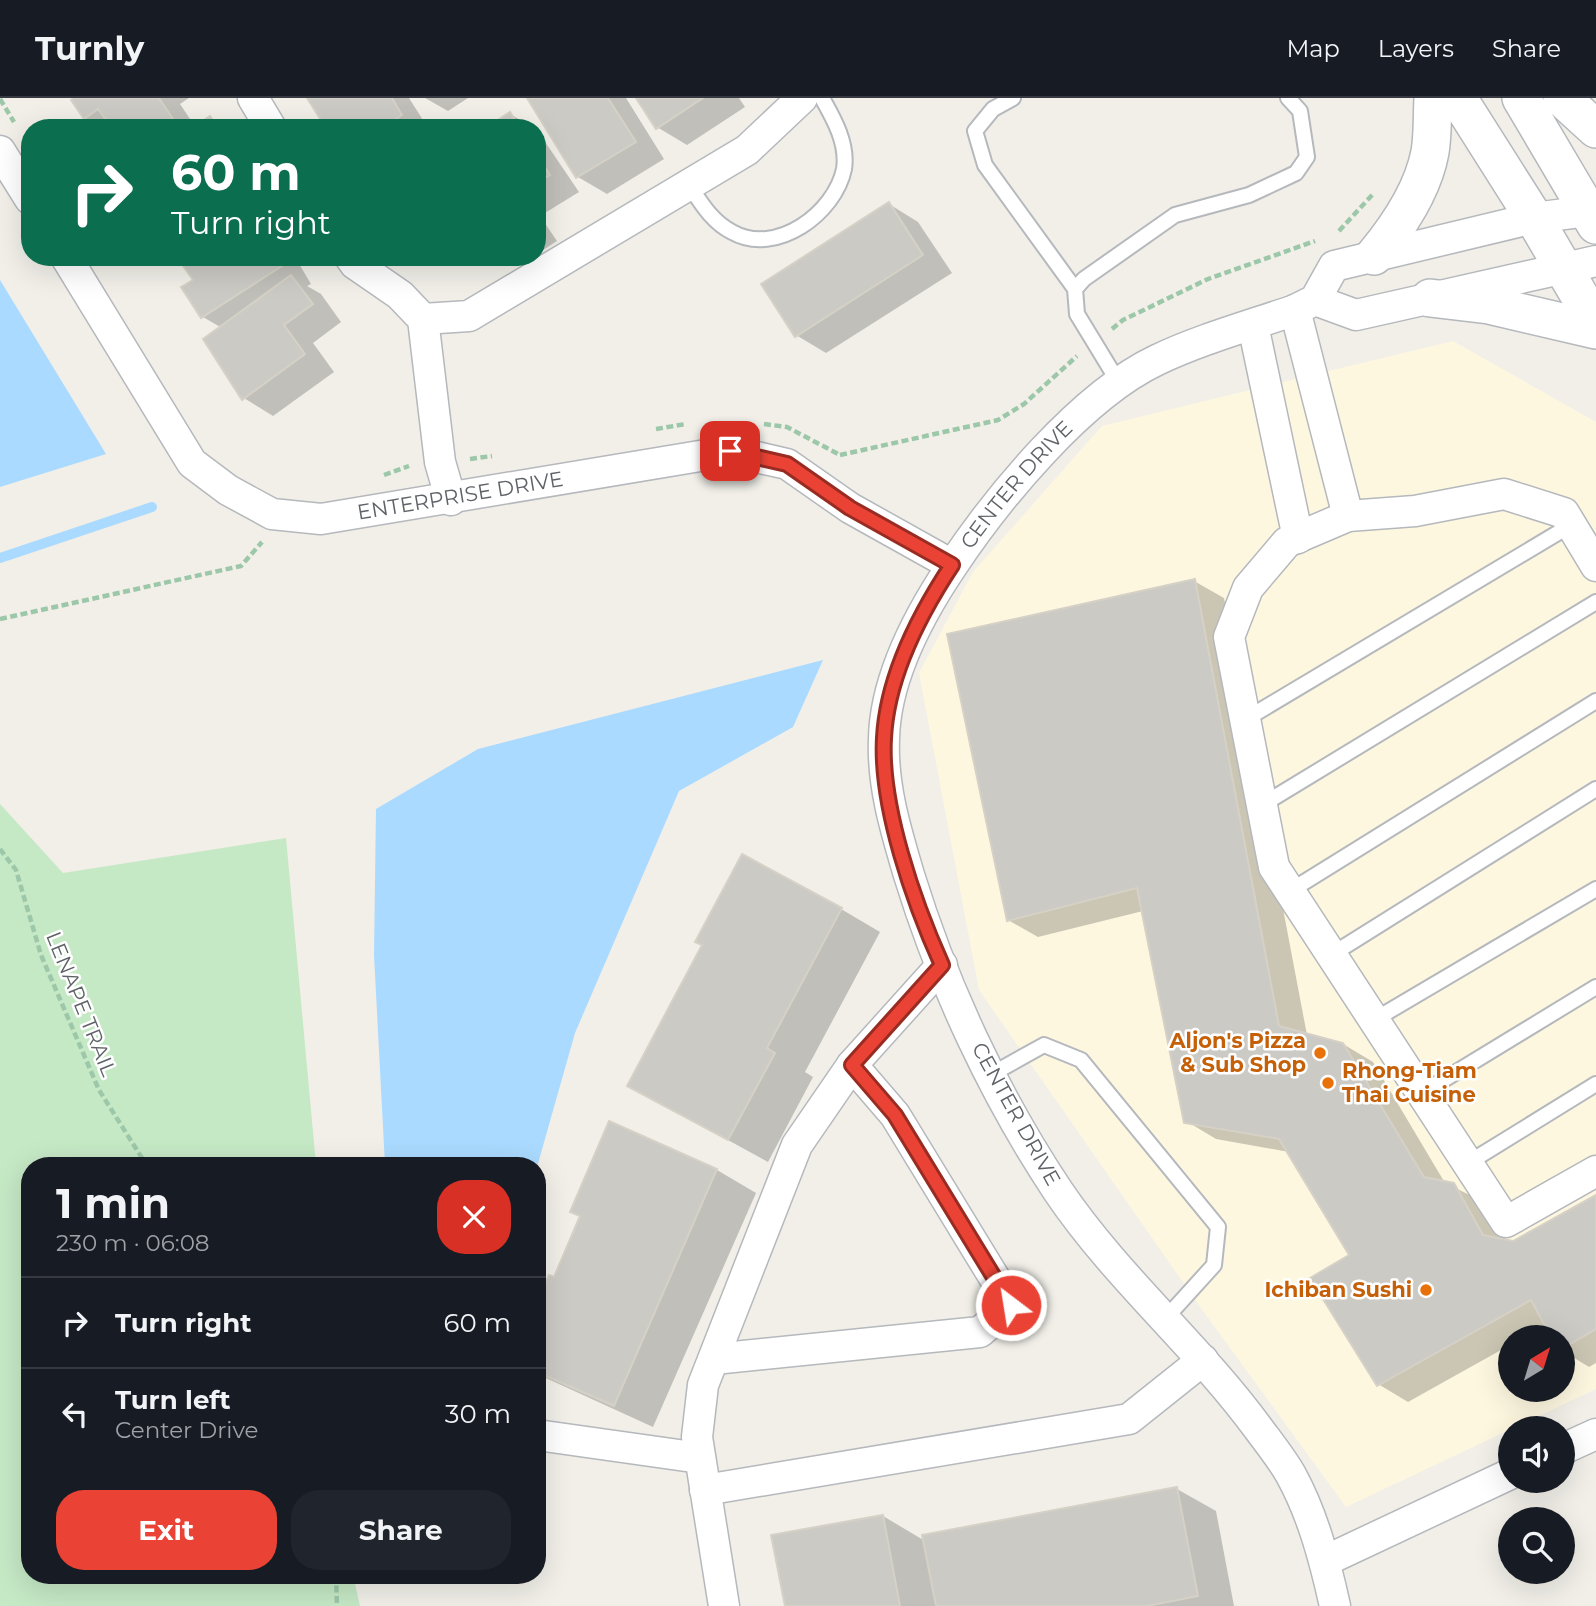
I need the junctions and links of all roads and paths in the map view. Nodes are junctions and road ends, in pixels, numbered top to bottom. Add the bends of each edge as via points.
1 (253, 98) edge
2 (802, 98) edge
3 (822, 98) edge
4 (1013, 98) edge
5 (1288, 98) edge
6 (1433, 98) edge
7 (1458, 98) edge
8 (1521, 98) edge
9 (1562, 98) edge
10 (266, 119) edge
11 (1596, 129) edge
12 (0, 151) edge
13 (21, 185) edge
14 (689, 185) junction
15 (1380, 186) dead end
16 (1593, 215) edge
17 (1534, 218) junction
18 (1332, 234) dead end
19 (1322, 238) dead end
20 (1374, 256) junction
21 (1580, 264) edge
22 (71, 266) edge
23 (358, 266) edge
24 (1075, 289) junction
25 (1430, 298) junction
26 (1305, 305) junction
27 (423, 319) junction
28 (1596, 324) edge
29 (1253, 325) junction
30 (1596, 330) edge
31 (1095, 343) junction
32 (1119, 383) junction
33 (809, 479) junction
34 (451, 500) junction
35 (272, 514) junction
36 (1348, 516) junction
37 (1571, 525) junction
38 (1298, 538) junction
39 (952, 565) junction
40 (1596, 566) edge
41 (1596, 602) edge
42 (0, 619) edge
43 (1596, 701) edge
44 (1246, 719) junction
45 (1596, 789) edge
46 (1262, 805) junction
47 (0, 849) edge
48 (1596, 889) edge
49 (1290, 891) junction
50 (1331, 955) junction
51 (942, 965) junction
52 (1596, 987) edge
53 (1374, 1020) junction
54 (852, 1065) junction
55 (990, 1075) junction
56 (1596, 1084) edge
57 (1422, 1093) junction
58 (141, 1157) edge
59 (1468, 1163) junction
60 (1596, 1171) edge
61 (1165, 1319) junction
62 (713, 1359) junction
63 (1203, 1360) junction
64 (1596, 1434) edge
65 (546, 1436) edge
66 (1575, 1444) edge
67 (700, 1458) junction
68 (1498, 1480) edge
69 (705, 1490) junction
70 (1325, 1561) junction
71 (336, 1584) edge
72 (337, 1606) edge
73 (724, 1606) edge
74 (1335, 1606) edge

1 - 10 street
2 - 14 street via 747,150
3 - 14 lane via 844,149 844,168 824,208 802,226 754,240 733,233 711,216
4 - 24 lane via 993,109 975,131 985,165
5 - 24 lane via 1300,111 1307,157 1296,173 1249,195 1175,215
6 - 20 street via 1430,152 1423,175 1402,219
7 - 17 street
8 - 16 street
9 - 11 street
12 - 13 street
14 - 27 street via 469,316
15 - 18 path via 1342,230
16 - 17 street
17 - 20 street
17 - 21 street
19 - 31 path via 1208,279 1123,320
20 - 26 street via 1334,266
21 - 25 street
21 - 28 street
22 - 35 street, ENTERPRISE DRIVE via 192,463
23 - 27 street via 400,295
24 - 31 lane via 1077,314
25 - 26 street via 1356,315
25 - 30 street via 1489,304
26 - 29 street, CENTER DRIVE
26 - 36 street
27 - 34 street via 440,462
29 - 32 street, CENTER DRIVE via 1156,360
29 - 38 street
31 - 32 lane
31 - 33 path via 1024,404 998,420 840,455
32 - 39 street, CENTER DRIVE via 1032,462
33 - 34 street, ENTERPRISE DRIVE via 787,464 730,451
33 - 39 street, ENTERPRISE DRIVE via 850,508
34 - 35 street, ENTERPRISE DRIVE via 321,519
35 - 42 path via 263,541 241,566
36 - 37 street via 1415,511 1504,494 1564,513
36 - 38 street
37 - 40 street
37 - 44 lane
38 - 44 street via 1287,542 1248,588 1229,637
39 - 51 street, CENTER DRIVE via 896,674 884,738 891,815
41 - 46 lane
43 - 49 lane
44 - 46 street
45 - 50 lane
46 - 49 street via 1274,867
47 - 58 path, LENAPE TRAIL via 16,870 41,955 99,1090
48 - 53 lane
49 - 50 street
50 - 53 street
51 - 54 street
51 - 55 street, CENTER DRIVE
52 - 57 lane
53 - 57 street
54 - 62 street via 797,1145
54 - 62 street via 895,1115 1011,1305 980,1332
55 - 61 street, CENTER DRIVE via 1059,1193
55 - 61 lane via 1044,1045 1081,1060 1217,1227 1214,1265
56 - 59 lane
57 - 59 street
59 - 60 street via 1506,1222
61 - 63 street, CENTER DRIVE
62 - 67 street via 703,1385 697,1437
63 - 69 street via 1129,1419
63 - 70 street, CENTER DRIVE via 1230,1389 1291,1474
64 - 66 street
65 - 67 street
67 - 69 street
68 - 70 street
69 - 73 street
70 - 74 street, CENTER DRIVE
71 - 72 path

